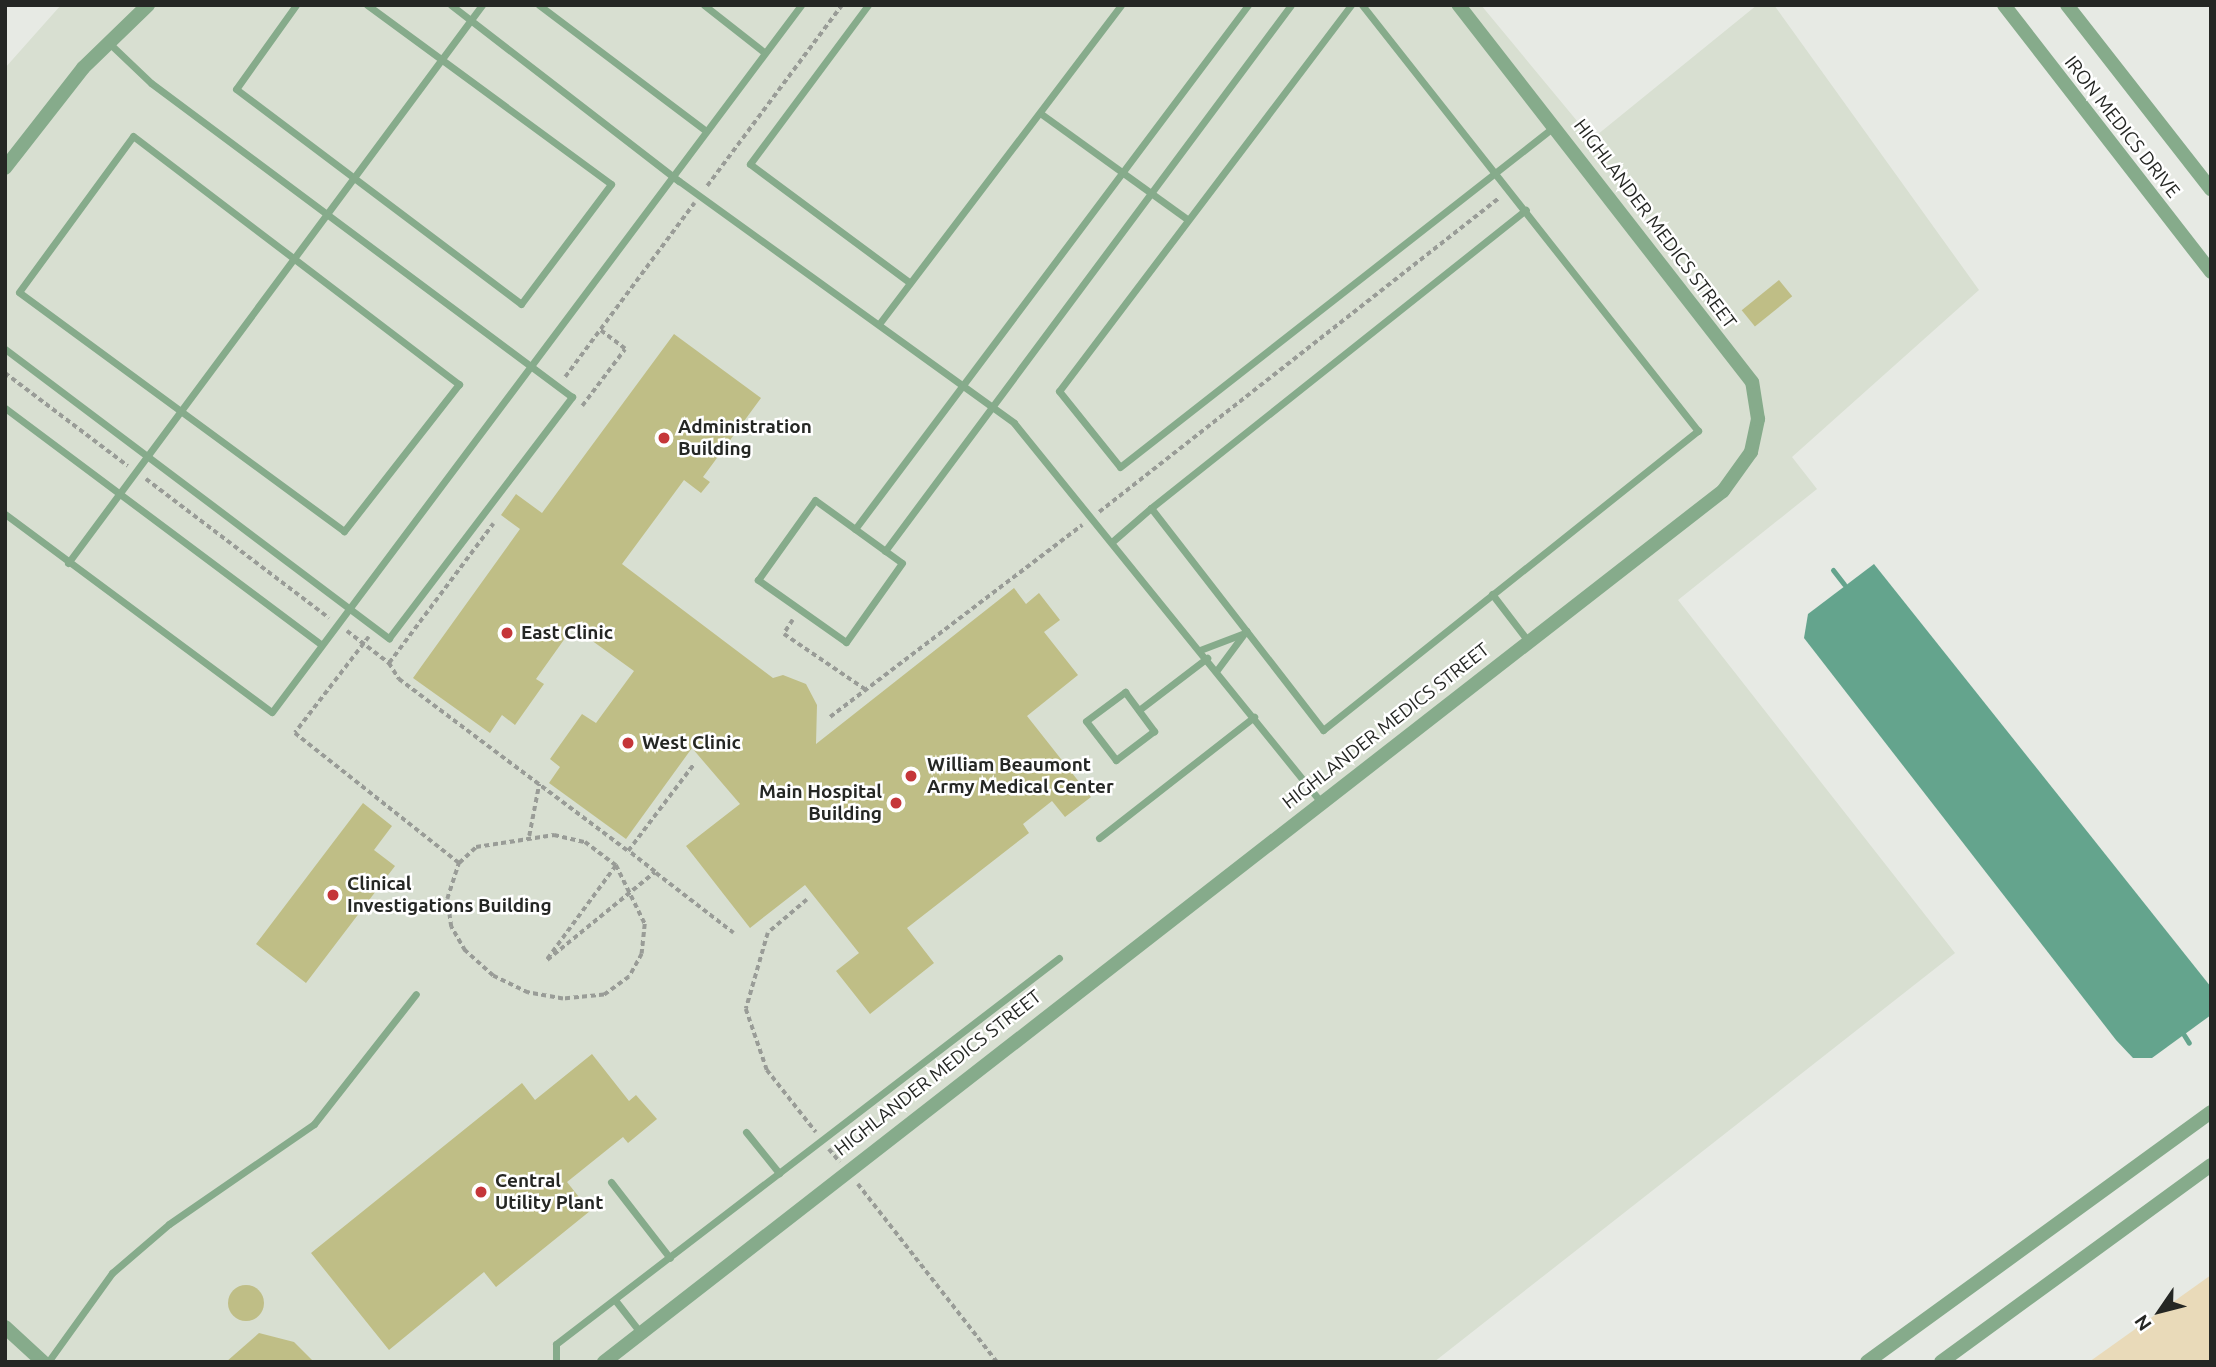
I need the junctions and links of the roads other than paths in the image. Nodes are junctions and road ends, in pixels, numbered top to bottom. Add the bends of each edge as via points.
1 (148, 5) edge
2 (296, 5) edge
3 (367, 5) edge
4 (451, 5) edge
5 (482, 5) edge
6 (539, 5) edge
7 (704, 5) edge
8 (801, 5) edge
9 (868, 5) edge
10 (1121, 5) edge
11 (1248, 5) edge
12 (1291, 5) edge
13 (1351, 5) edge
14 (1363, 5) edge
15 (1458, 5) edge
16 (2004, 5) edge
17 (2067, 5) edge
18 (471, 20) junction
19 (109, 43) junction
20 (764, 52) junction
21 (445, 63) junction
22 (1040, 113) junction
23 (1556, 126) junction
24 (705, 130) junction
25 (5, 169) edge
26 (1497, 172) junction
27 (1122, 174) junction
28 (671, 175) junction
29 (356, 179) junction
30 (2211, 190) edge
31 (1150, 194) junction
32 (1526, 210) junction
33 (329, 215) junction
34 (1187, 219) junction
35 (295, 261) junction
36 (2211, 272) edge
37 (910, 284) junction
38 (879, 324) junction
39 (5, 349) edge
40 (530, 365) junction
41 (963, 385) junction
42 (992, 406) junction
43 (5, 408) edge
44 (182, 413) junction
45 (149, 457) junction
46 (121, 495) junction
47 (1151, 508) junction
48 (5, 514) edge
49 (855, 529) junction
50 (1113, 541) junction
51 (885, 551) junction
52 (68, 563) junction
53 (1492, 594) junction
54 (348, 607) junction
55 (1244, 632) junction
56 (1528, 641) junction
57 (321, 644) junction
58 (1200, 650) junction
59 (1207, 658) junction
60 (1217, 670) junction
61 (1139, 710) junction
62 (1254, 717) junction
63 (1320, 801) junction
64 (1099, 838) dead end
65 (1059, 958) dead end
66 (416, 994) dead end
67 (2211, 1112) edge
68 (746, 1132) dead end
69 (2211, 1165) edge
70 (779, 1173) junction
71 (611, 1182) dead end
72 (670, 1258) junction
73 (615, 1300) junction
74 (5, 1327) edge
75 (640, 1332) junction
76 (46, 1362) edge
77 (556, 1362) edge
78 (604, 1362) edge
79 (1867, 1362) edge
80 (1941, 1362) edge

1 - 19 street
2 - 29 lane via 236,89
3 - 21 lane
4 - 18 lane
5 - 18 lane
6 - 24 lane
7 - 20 lane
8 - 20 lane
9 - 37 lane via 750,164
10 - 22 lane
11 - 27 lane
12 - 31 lane
13 - 34 lane
14 - 26 lane
15 - 23 street, HIGHLANDER MEDICS STREET
16 - 36 street, IRON MEDICS DRIVE
17 - 30 street, IRON MEDICS DRIVE
18 - 21 lane
18 - 28 lane
19 - 25 street
19 - 33 lane via 151,83
20 - 24 lane
21 - 29 lane
21 - 29 lane via 611,184 521,304
22 - 27 lane
22 - 37 lane
23 - 26 lane
23 - 56 street, HIGHLANDER MEDICS STREET via 1752,382 1758,419 1751,452 1723,491
24 - 28 lane
26 - 32 lane
26 - 34 lane via 1120,467 1059,391
27 - 31 lane
27 - 41 lane
28 - 38 lane
28 - 40 lane
29 - 33 lane
31 - 34 lane
31 - 42 lane
32 - 47 lane
32 - 53 lane via 1698,431
33 - 35 lane
33 - 40 lane
35 - 44 lane
35 - 44 lane via 459,384 344,531
35 - 44 lane via 133,136 19,292
37 - 38 lane
38 - 41 lane
39 - 45 lane
40 - 54 lane
40 - 54 lane via 572,397 389,638
41 - 42 lane
41 - 49 lane
42 - 50 lane via 1014,423
42 - 51 lane
43 - 46 lane
44 - 45 lane
45 - 46 lane
45 - 54 lane
46 - 52 lane
46 - 57 lane
47 - 50 lane
47 - 55 lane
48 - 52 lane
49 - 51 lane
49 - 51 lane via 815,500 758,580 846,642 902,563
50 - 58 lane
52 - 57 lane via 272,712
53 - 55 lane via 1323,730
53 - 56 lane
54 - 57 lane
55 - 58 lane
55 - 60 lane
56 - 63 street, HIGHLANDER MEDICS STREET
58 - 59 lane
59 - 60 lane
59 - 61 lane
60 - 62 lane
61 - 61 lane via 1125,692 1086,721 1116,760 1154,731
62 - 63 lane
62 - 64 lane
63 - 75 street, HIGHLANDER MEDICS STREET
65 - 70 lane
66 - 76 lane via 314,1124 169,1224 112,1273
67 - 79 street
68 - 70 lane
69 - 80 street
70 - 72 lane
71 - 72 lane
72 - 73 lane
73 - 75 lane
73 - 77 lane via 556,1344
74 - 76 street
75 - 78 street, HIGHLANDER MEDICS STREET

